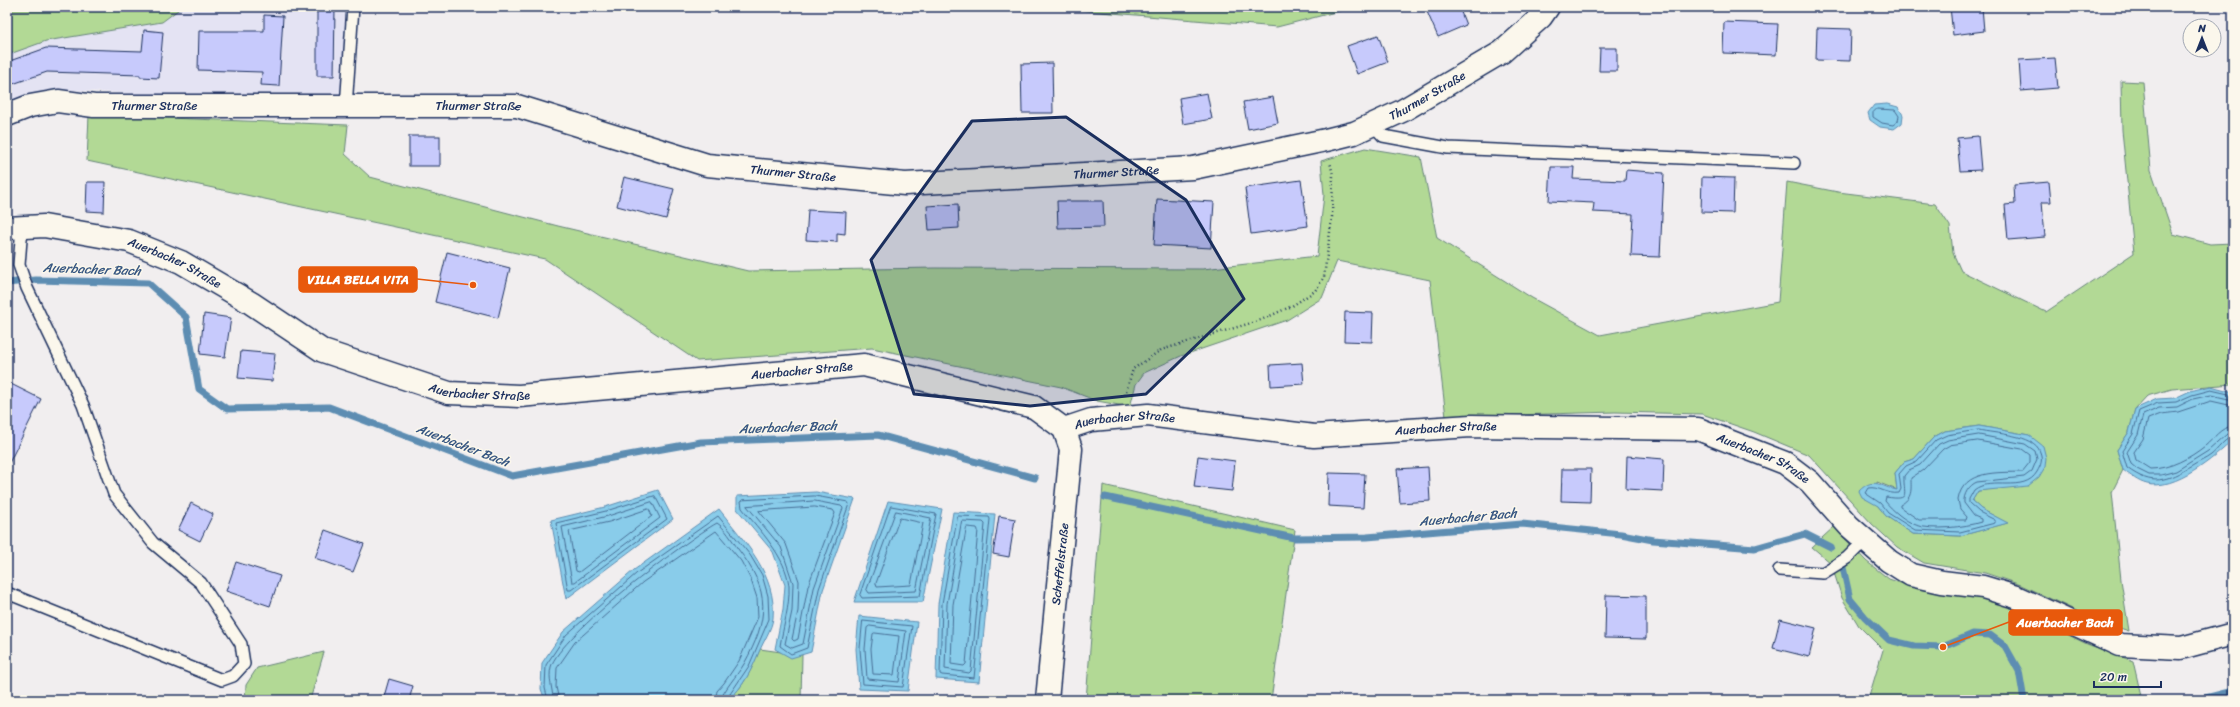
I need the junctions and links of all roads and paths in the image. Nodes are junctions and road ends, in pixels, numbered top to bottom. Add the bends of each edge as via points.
1 (353, 7) edge
2 (1548, 7) edge
3 (346, 107) junction
4 (7, 115) edge
5 (1372, 124) junction
6 (1326, 140) junction
7 (1794, 163) dead end
8 (14, 227) edge
9 (1118, 416) junction
10 (1064, 429) junction
11 (1865, 540) junction
12 (1779, 570) dead end
13 (7, 593) edge
14 (2233, 634) edge
15 (1047, 700) edge

1 - 3 lane
2 - 5 street, Thurmer Straße via 1502,52 1402,111
3 - 4 street, Thurmer Straße via 94,106 58,101 30,106
3 - 6 street, Thurmer Straße via 517,106 707,165 905,184 1193,168
5 - 6 street, Thurmer Straße via 1354,133
5 - 7 lane via 1383,136 1448,148
6 - 9 path via 1332,175 1332,217 1324,277 1315,291 1292,306 1261,320 1161,350 1133,369
8 - 10 street, Auerbacher Straße via 44,226 128,241 181,262 251,303 323,351 449,393 519,396 864,365 1034,406
8 - 13 lane via 19,265 27,288 83,405 114,494 154,543 201,583 241,644 244,664 233,676 222,680
9 - 10 street, Auerbacher Straße via 1090,420
9 - 11 street, Auerbacher Straße via 1180,417 1314,436 1471,426 1698,429 1785,463 1810,482
10 - 15 street, Scheffelstraße via 1071,449
11 - 12 lane via 1847,558 1823,573
11 - 14 street, Auerbacher Straße via 1889,561 1912,575 1942,582 1983,586 2016,597 2120,645 2181,648

